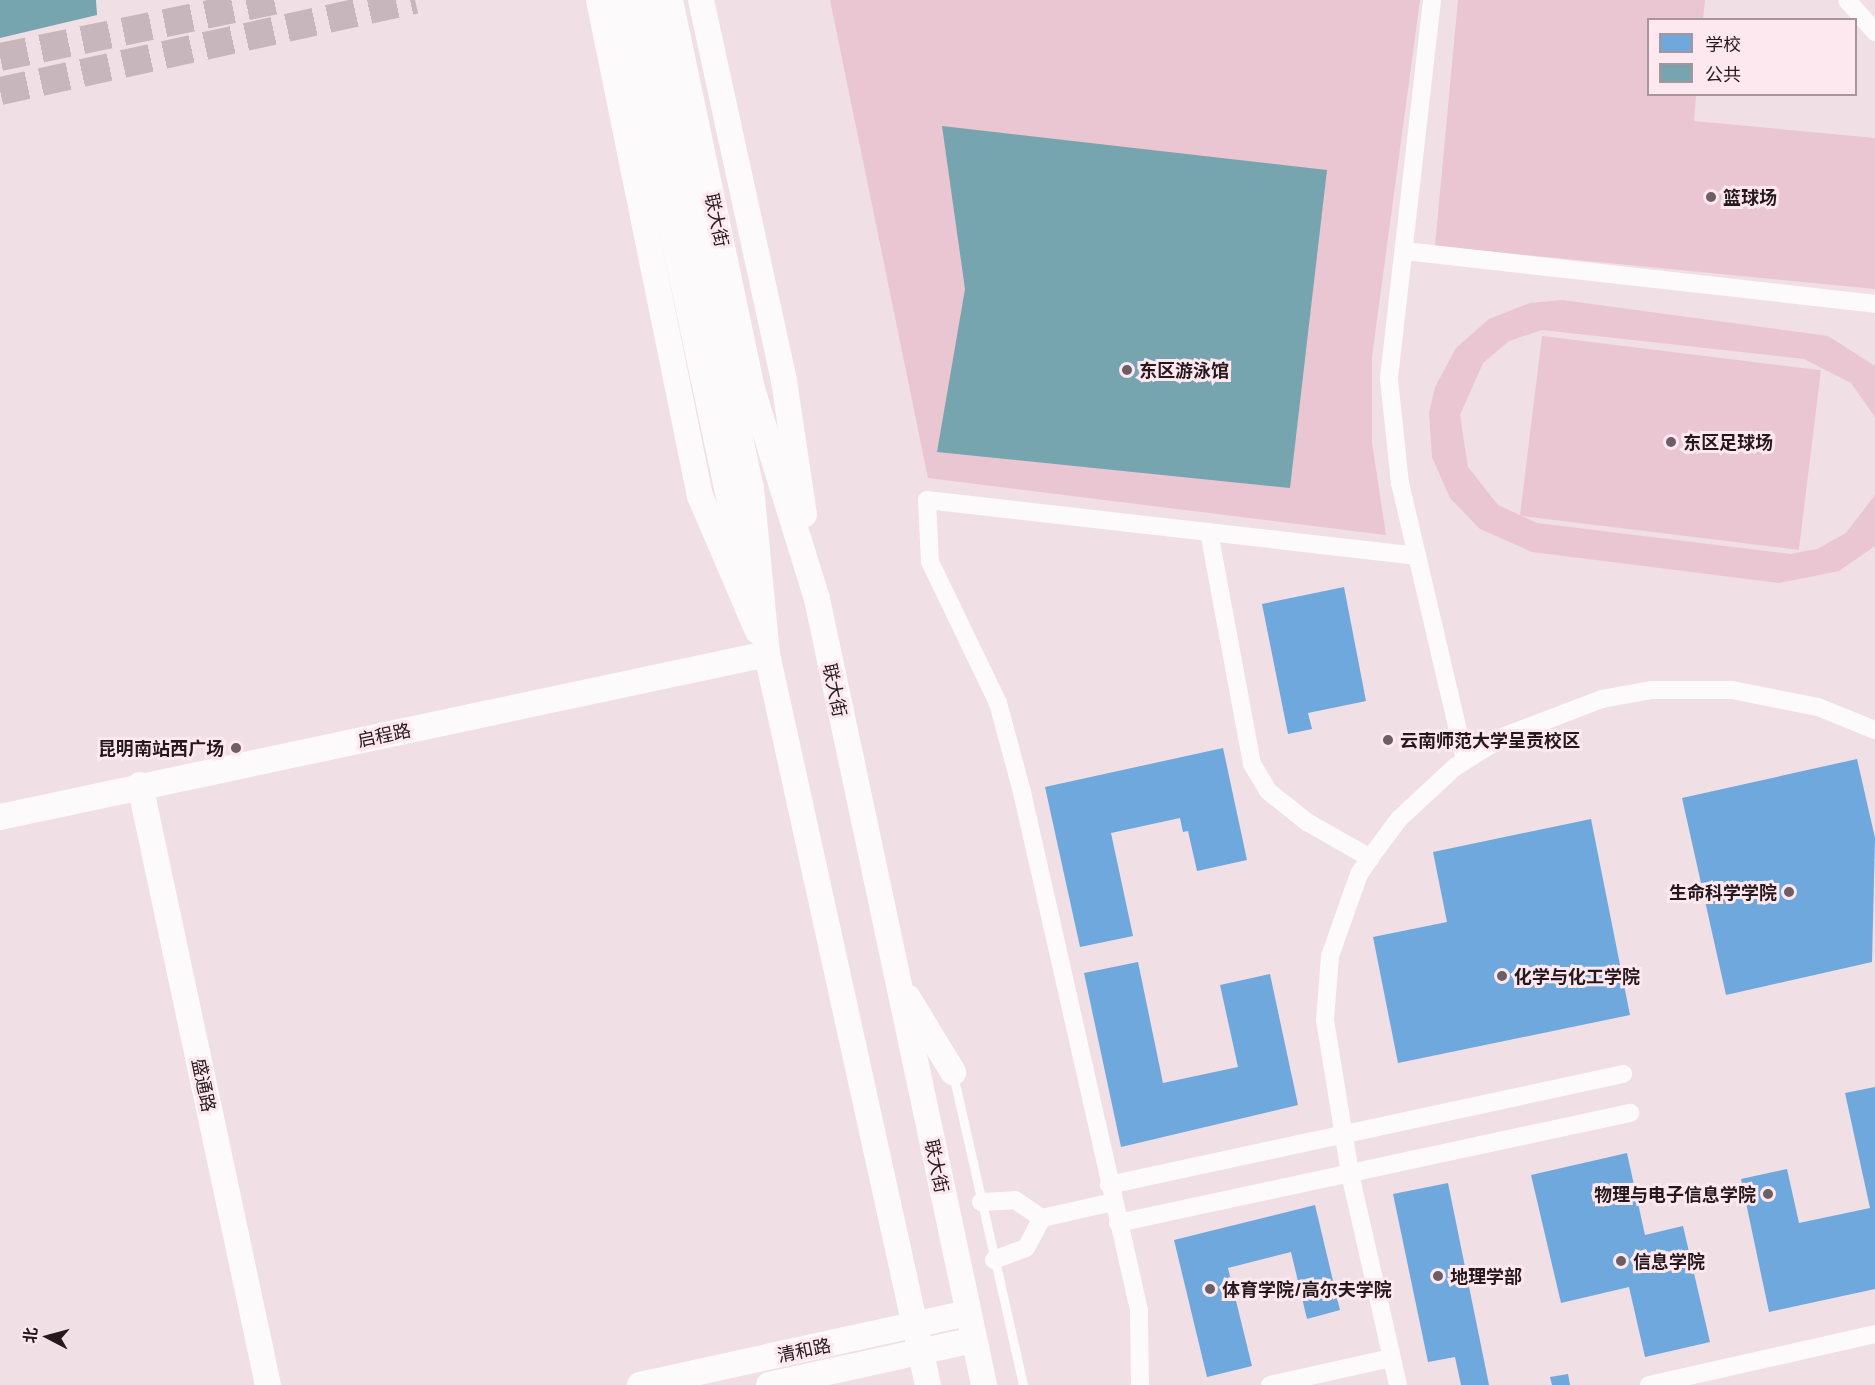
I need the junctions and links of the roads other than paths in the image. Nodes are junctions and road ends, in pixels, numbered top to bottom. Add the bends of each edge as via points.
1 (599, 0) edge
2 (623, 0) edge
3 (647, 0) edge
4 (670, 0) edge
5 (701, 0) edge
6 (1432, 0) edge
7 (1847, 0) edge
8 (1875, 32) edge
9 (1405, 251) junction
10 (1875, 304) edge
11 (1209, 532) junction
12 (1416, 556) junction
13 (817, 599) junction
14 (767, 654) junction
15 (1875, 730) edge
16 (1465, 761) junction
17 (140, 785) junction
18 (0, 817) edge
19 (1370, 858) junction
20 (897, 981) junction
21 (953, 1072) joint
22 (1623, 1074) dead end
23 (1630, 1113) dead end
24 (1343, 1134) junction
25 (1350, 1173) junction
26 (1111, 1193) junction
27 (981, 1202) junction
28 (1042, 1218) junction
29 (1118, 1223) junction
30 (994, 1260) junction
31 (968, 1313) junction
32 (915, 1326) junction
33 (1875, 1334) edge
34 (974, 1340) junction
35 (921, 1352) junction
36 (1392, 1358) junction
37 (268, 1385) edge
38 (640, 1385) edge
39 (768, 1385) edge
40 (928, 1385) edge
41 (984, 1385) edge
42 (1023, 1385) edge
43 (1140, 1385) edge
44 (1270, 1385) edge
45 (1398, 1385) edge
46 (1649, 1385) edge

1 - 14 main road via 700,496
2 - 14 main road via 724,492
3 - 14 main road, 联大街 via 751,488
4 - 13 main road, 联大街 via 752,389
5 - 13 main road via 784,381
6 - 9 street
7 - 8 street
9 - 10 street
9 - 12 street via 1389,380 1400,483
11 - 12 street
11 - 19 street via 1252,764 1268,790 1307,822
11 - 26 street via 927,500 930,562 998,703 1022,792
12 - 16 street
13 - 20 main road, 联大街
14 - 17 main road, 启程路
14 - 32 main road, 联大街
15 - 16 street via 1818,707 1732,690 1652,690 1602,699 1515,732
16 - 19 street via 1399,819
17 - 18 main road, 启程路
17 - 37 main road, 盛通路
19 - 24 street via 1359,874 1330,956 1325,1020
20 - 21 main road
20 - 31 main road, 联大街
21 - 27 lane
22 - 24 street
23 - 25 street
24 - 25 street
24 - 26 street
25 - 29 street
25 - 36 street
26 - 28 street
26 - 29 street
27 - 28 street via 1015,1200
27 - 30 lane
28 - 30 street via 1026,1248
29 - 43 street via 1139,1310
30 - 42 lane
31 - 32 main road, 清和路
31 - 34 main road, 联大街
32 - 35 main road, 联大街
32 - 38 main road, 清和路
33 - 46 street
34 - 35 main road, 清和路
34 - 41 main road, 联大街
35 - 39 main road, 清和路
35 - 40 main road, 联大街
36 - 44 street
36 - 45 street

